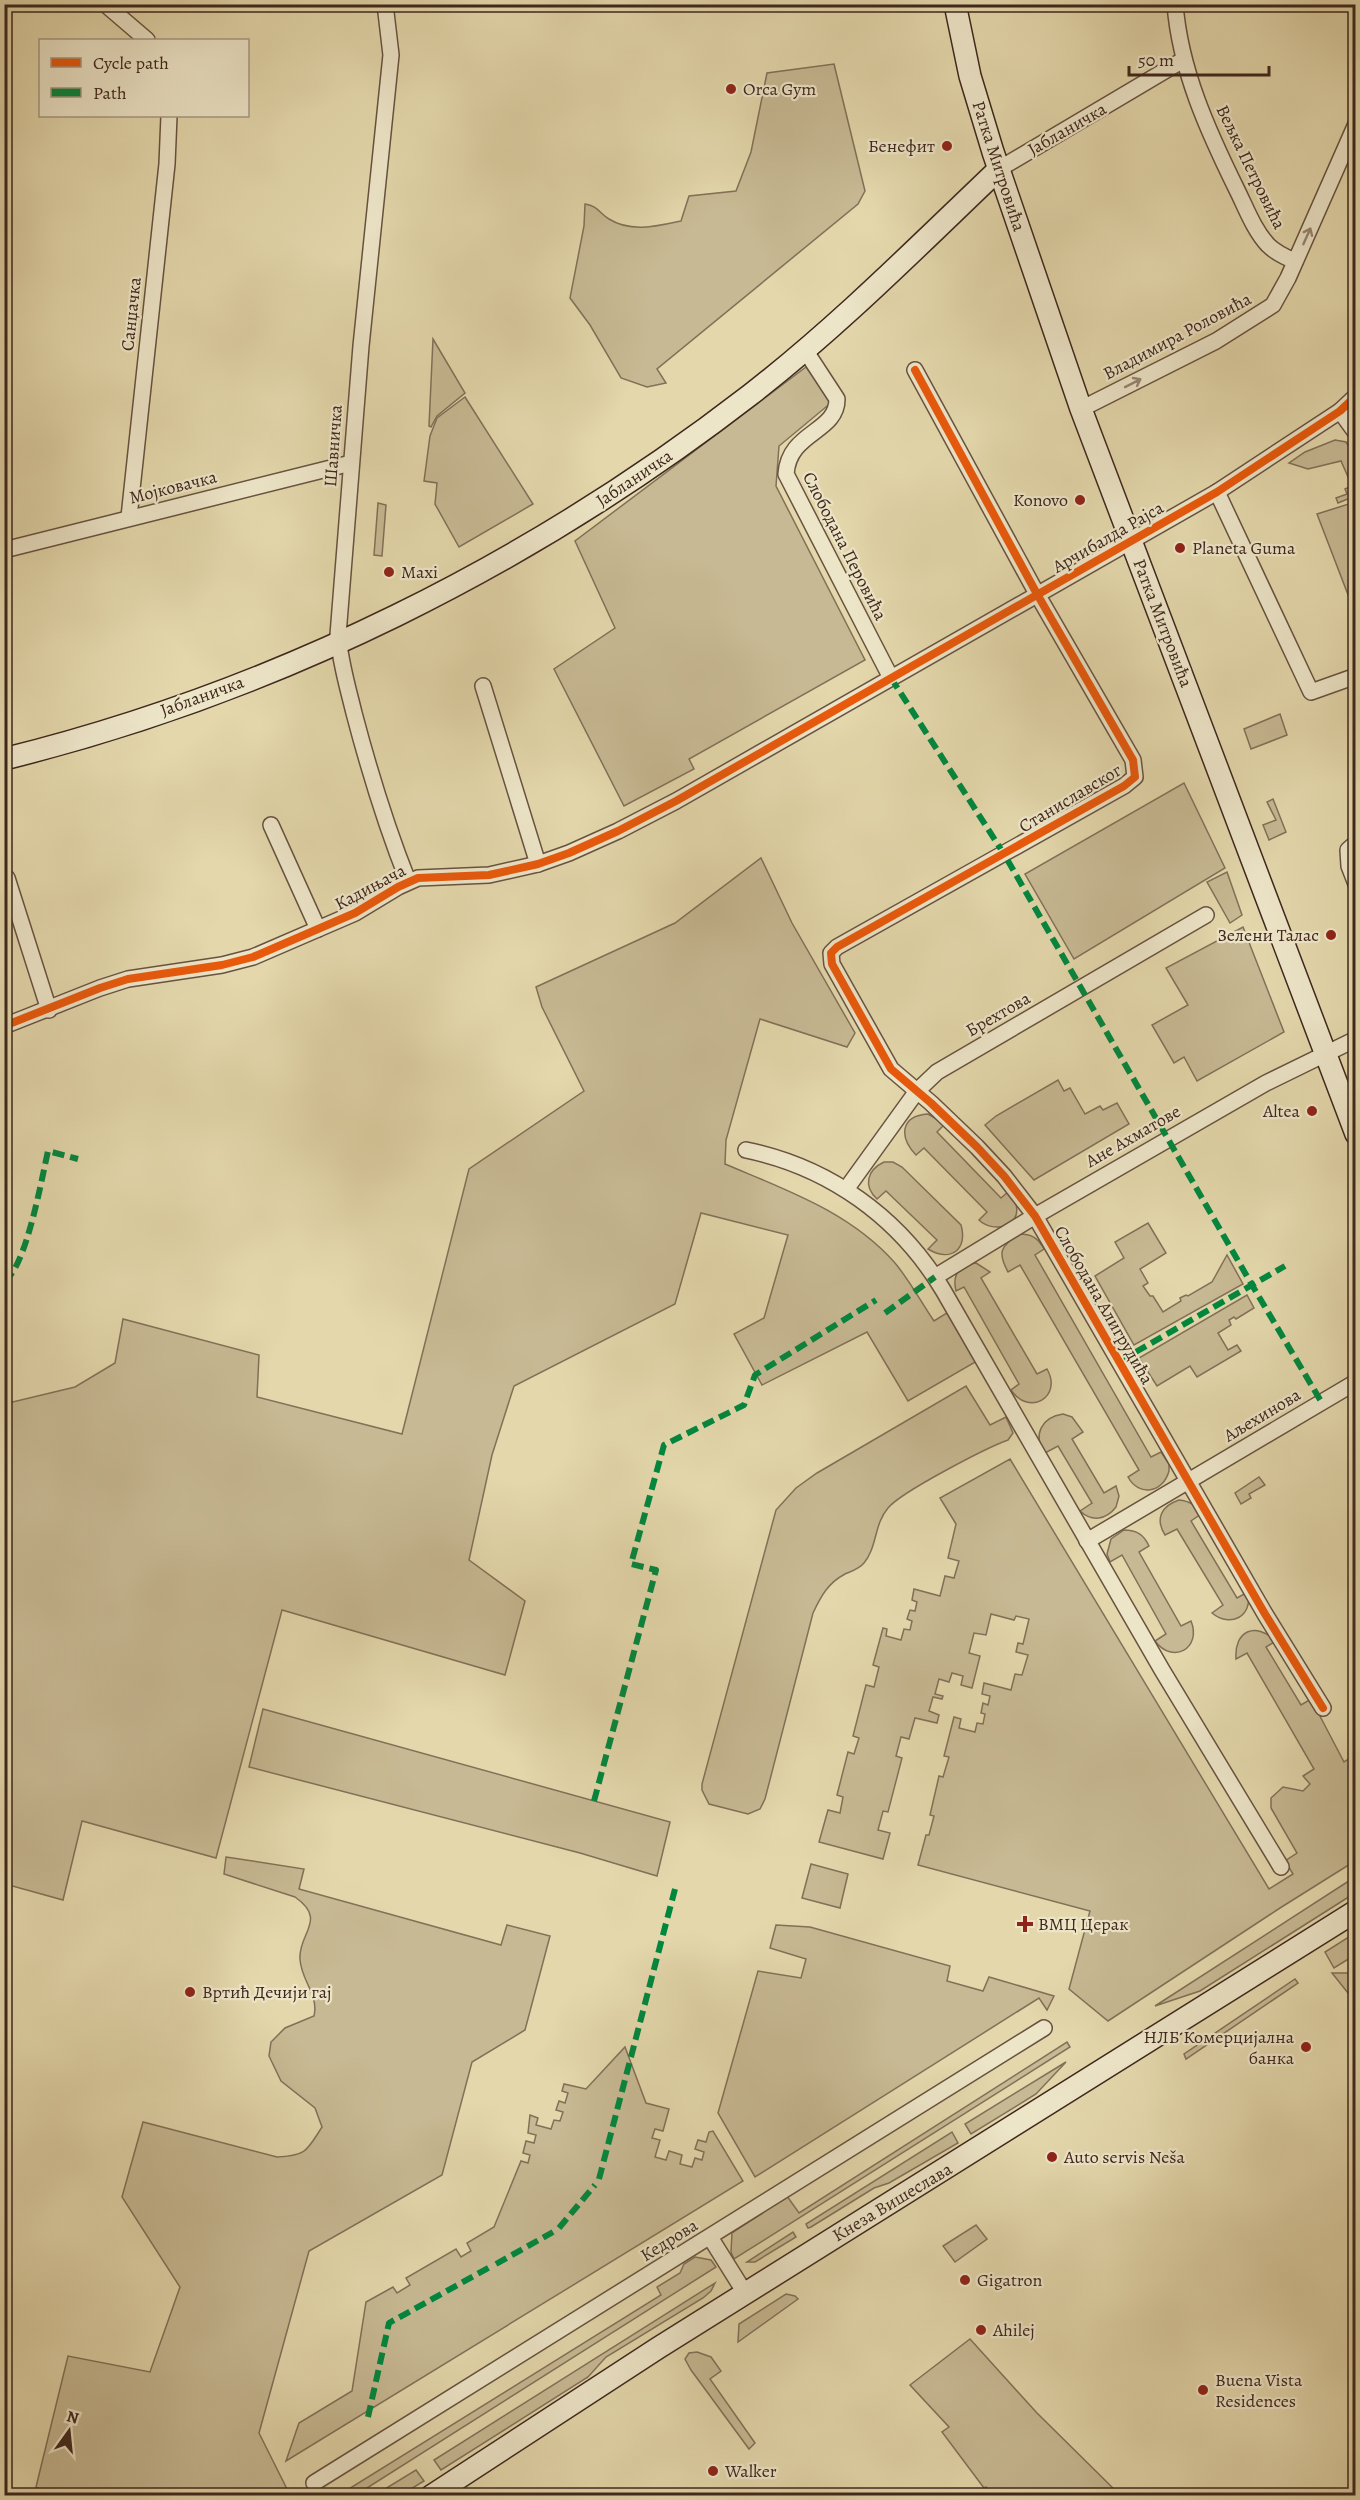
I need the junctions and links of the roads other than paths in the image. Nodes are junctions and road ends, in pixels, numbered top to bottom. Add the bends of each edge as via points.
1 (105, 4) edge
2 (385, 4) edge
3 (955, 4) edge
4 (1175, 4) edge
5 (146, 39) edge
6 (1184, 60) junction
7 (169, 117) edge
8 (1356, 124) edge
9 (999, 169) junction
10 (1295, 261) junction
11 (805, 350) junction
12 (915, 370) dead end
13 (1356, 396) edge
14 (1081, 409) junction
15 (1340, 411) junction
16 (1356, 433) edge
17 (351, 463) junction
18 (1217, 492) junction
19 (129, 517) junction
20 (1132, 542) junction
21 (4, 550) edge
22 (1037, 594) junction
23 (339, 643) junction
24 (1356, 676) edge
25 (891, 678) junction
26 (483, 686) dead end
27 (4, 759) edge
28 (741, 762) joint
29 (270, 825) dead end
30 (1352, 847) edge
31 (538, 864) junction
32 (7, 878) dead end
33 (408, 881) junction
34 (1356, 884) edge
35 (1206, 915) dead end
36 (318, 929) junction
37 (837, 947) joint
38 (49, 1010) junction
39 (4, 1026) edge
40 (1356, 1039) edge
41 (1325, 1053) junction
42 (917, 1091) junction
43 (1356, 1134) edge
44 (746, 1150) dead end
45 (847, 1188) junction
46 (1035, 1216) junction
47 (936, 1277) junction
48 (1356, 1382) edge
49 (1189, 1481) junction
50 (1087, 1541) junction
51 (1323, 1708) dead end
52 (1281, 1867) dead end
53 (1356, 1911) edge
54 (1044, 2028) dead end
55 (710, 2237) junction
56 (745, 2293) junction
57 (314, 2483) dead end
58 (431, 2496) edge

1 - 5 street
2 - 17 street, Шавничка via 390,55
3 - 9 main road, Ратка Митровића via 970,76
4 - 6 street, Вељка Петровића
6 - 9 street, Јабланичка
6 - 10 street, Вељка Петровића via 1198,103 1248,214 1270,248
7 - 19 street, Санџачка
10 -> 8 street, Владимира Роловића
9 - 11 main road, Јабланичка
9 - 14 main road, Ратка Митровића
14 -> 10 street, Владимира Роловића via 1260,315 1273,305
11 - 23 main road, Јабланичка via 699,433 590,507 429,600
11 - 25 street, Слободана Перовића via 837,399 837,408 833,417 795,448 786,474
12 - 22 street
13 - 15 street, Арчибалда Рајса
14 - 20 main road, Ратка Митровића
15 - 16 street
15 - 18 street, Арчибалда Рајса
17 - 19 street, Мојковачка
17 - 23 street, Шавничка
18 - 20 street, Арчибалда Рајса
18 - 24 street via 1311,692
19 - 21 street, Мојковачка
20 - 22 street, Арчибалда Рајса
20 - 41 main road, Ратка Митровића
22 - 25 street, Арчибалда Рајса
22 - 37 street, Станиславског via 1133,760 1135,777
23 - 27 main road, Јабланичка via 110,729
23 - 33 street, Шавничка via 367,763
25 - 28 street, Арчибалда Рајса
26 - 31 street
28 - 31 street, Кадињача via 618,831
29 - 36 street, Кадињача
30 - 34 street via 1348,867
31 - 33 street, Кадињача via 489,874 431,876
32 - 38 street
33 - 36 street, Кадињача via 355,913
35 - 42 street, Брехтова via 937,1072
36 - 38 street, Кадињача via 253,957 128,978
37 - 42 street, Слободана Алигрудића via 831,953 832,964 882,1056
38 - 39 street, Кадињача
40 - 41 street, Ане Ахматове
41 - 43 main road, Ратка Митровића
41 - 46 street, Ане Ахматове
42 - 45 street, Брехтова
42 - 46 street, Слободана Алигрудића via 1004,1176
44 - 45 street via 784,1160
45 - 47 street via 895,1228
46 - 47 street, Ане Ахматове
46 - 49 street, Слободана Алигрудића
47 - 50 street
48 - 49 street, Аљехинова
49 - 50 street, Аљехинова
49 - 51 street, Слободана Алигрудића
50 - 52 street
53 - 56 main road, Кнеза Вишеслава
54 - 55 street, Кедрова
55 - 56 street
55 - 57 street, Кедрова
56 - 58 main road, Кнеза Вишеслава

